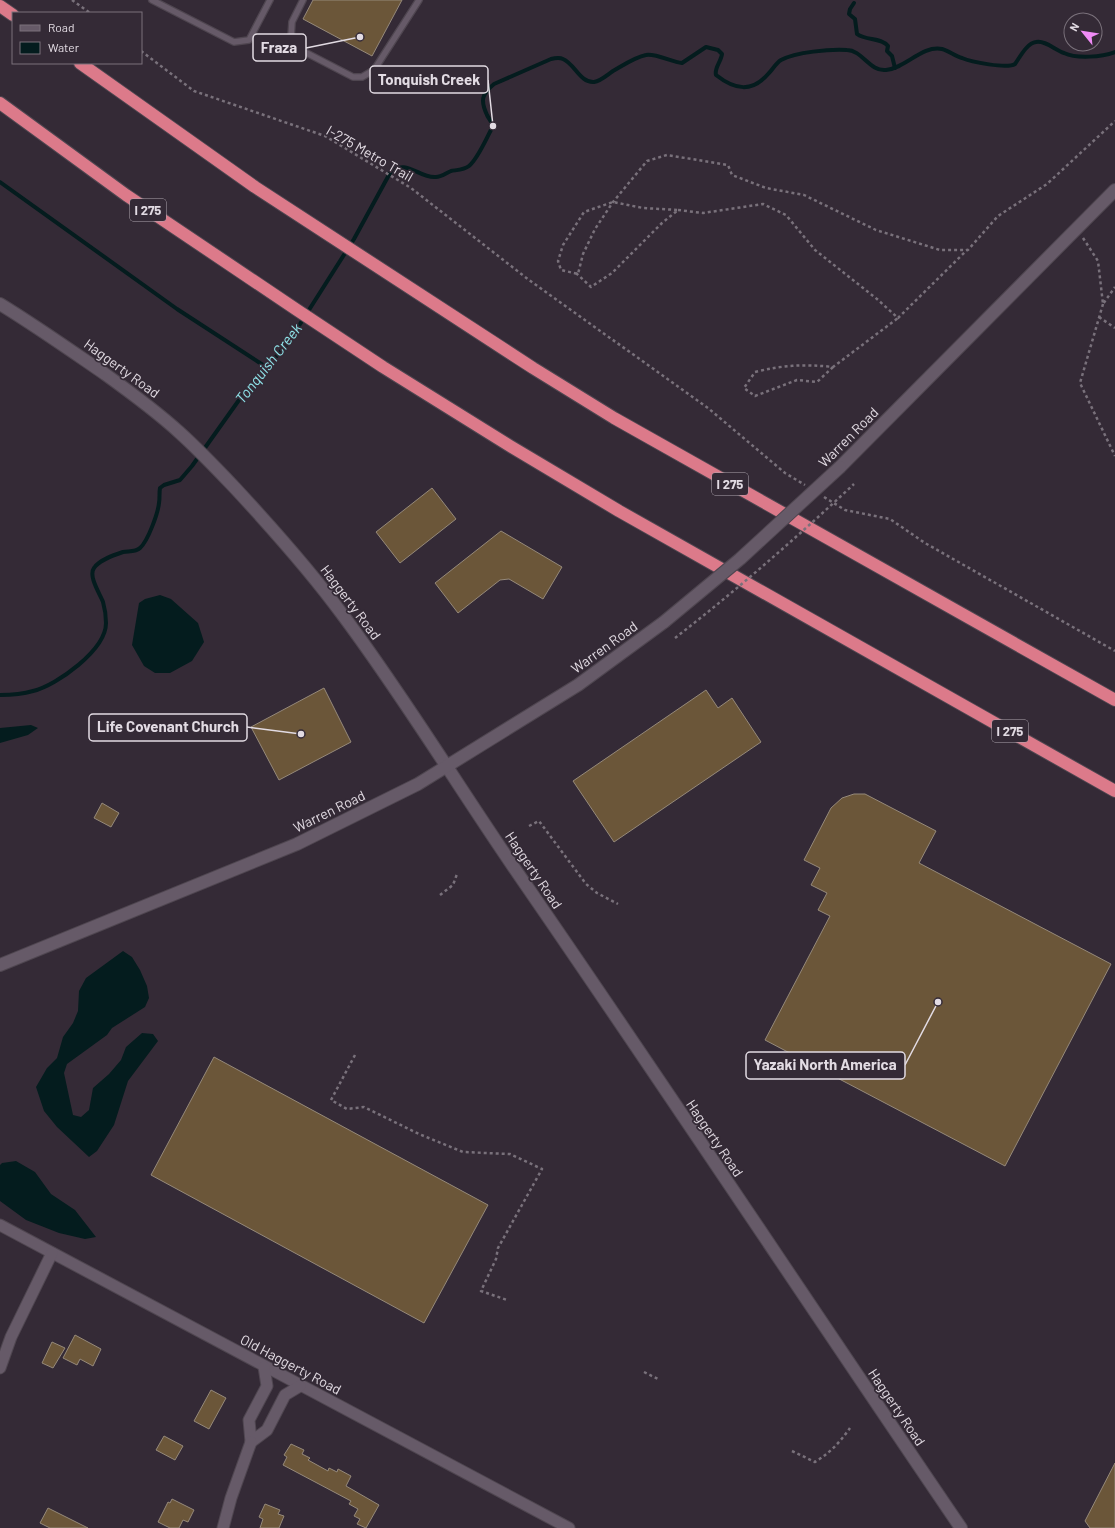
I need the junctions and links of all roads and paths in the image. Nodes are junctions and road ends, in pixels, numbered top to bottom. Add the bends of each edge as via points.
1 (72, 0) edge
2 (152, 0) edge
3 (270, 0) edge
4 (303, 0) edge
5 (419, 0) edge
6 (0, 6) edge
7 (89, 12) edge
8 (12, 14) edge
9 (142, 53) edge
10 (81, 64) edge
11 (0, 103) edge
12 (1115, 121) edge
13 (1115, 190) edge
14 (613, 202) junction
15 (678, 210) junction
16 (1077, 228) junction
17 (968, 250) junction
18 (576, 273) junction
19 (529, 280) dead end
20 (1115, 287) edge
21 (0, 304) edge
22 (1103, 304) junction
23 (1099, 317) junction
24 (898, 318) junction
25 (1115, 328) edge
26 (833, 367) junction
27 (1115, 456) edge
28 (854, 484) dead end
29 (675, 638) dead end
30 (1115, 700) edge
31 (448, 767) junction
32 (1115, 791) edge
33 (529, 826) dead end
34 (457, 874) dead end
35 (440, 895) dead end
36 (618, 904) dead end
37 (0, 965) edge
38 (355, 1055) dead end
39 (0, 1225) edge
40 (52, 1253) junction
41 (507, 1300) dead end
42 (264, 1367) junction
43 (0, 1368) edge
44 (644, 1372) dead end
45 (658, 1379) dead end
46 (300, 1386) junction
47 (850, 1428) dead end
48 (251, 1442) junction
49 (792, 1451) dead end
50 (223, 1528) edge
51 (569, 1528) edge
52 (961, 1528) edge

1 - 7 path
2 - 3 lane via 234,42 249,40
4 - 5 lane via 292,22 291,37 297,48 353,77 362,77 374,70
6 - 8 highway
9 - 19 path, I-275 Metro Trail via 194,91 325,136 411,188
10 - 30 highway, I 275 via 255,188 526,364 614,418
11 - 32 highway, I 275 via 126,195 299,312 510,446 619,511
12 - 17 path via 1047,184 998,216
13 - 16 main road, Warren Road
14 - 15 path via 643,208
14 - 17 path via 647,161 667,155 728,165 732,175 766,188 804,195 876,230 940,250
14 - 18 path via 595,229 583,254 578,274
14 - 18 path via 584,212 563,246 558,261 561,270
15 - 18 path via 612,273 591,287
15 - 24 path via 703,212 763,204 786,215 815,250
16 - 22 path via 1098,262
16 - 31 main road, Warren Road, bridge via 840,467 740,559 664,622 578,685
17 - 24 path
20 - 22 path
21 - 31 main road, Haggerty Road via 34,324 144,402 209,460 261,515 320,585
22 - 23 path
23 - 25 path
23 - 27 path via 1080,383
24 - 26 path
26 - 26 path via 806,365 755,372 744,388 755,396 797,380 817,382
28 - 29 path, bridge via 788,545
31 - 37 main road, Warren Road via 297,844
31 - 52 main road, Haggerty Road
33 - 36 path via 539,821 586,884
34 - 35 path via 453,885
38 - 41 path via 331,1100 347,1110 364,1107 463,1152 510,1154 542,1169 498,1248 496,1259 481,1291
39 - 40 street, Old Haggerty Road
40 - 42 street, Old Haggerty Road
40 - 43 street via 10,1337
42 - 46 street, Old Haggerty Road
42 - 48 street via 267,1386 249,1420
44 - 45 path
46 - 48 street via 285,1395 267,1430
46 - 51 street, Old Haggerty Road
47 - 49 path via 830,1451 815,1462
48 - 50 street via 234,1486

